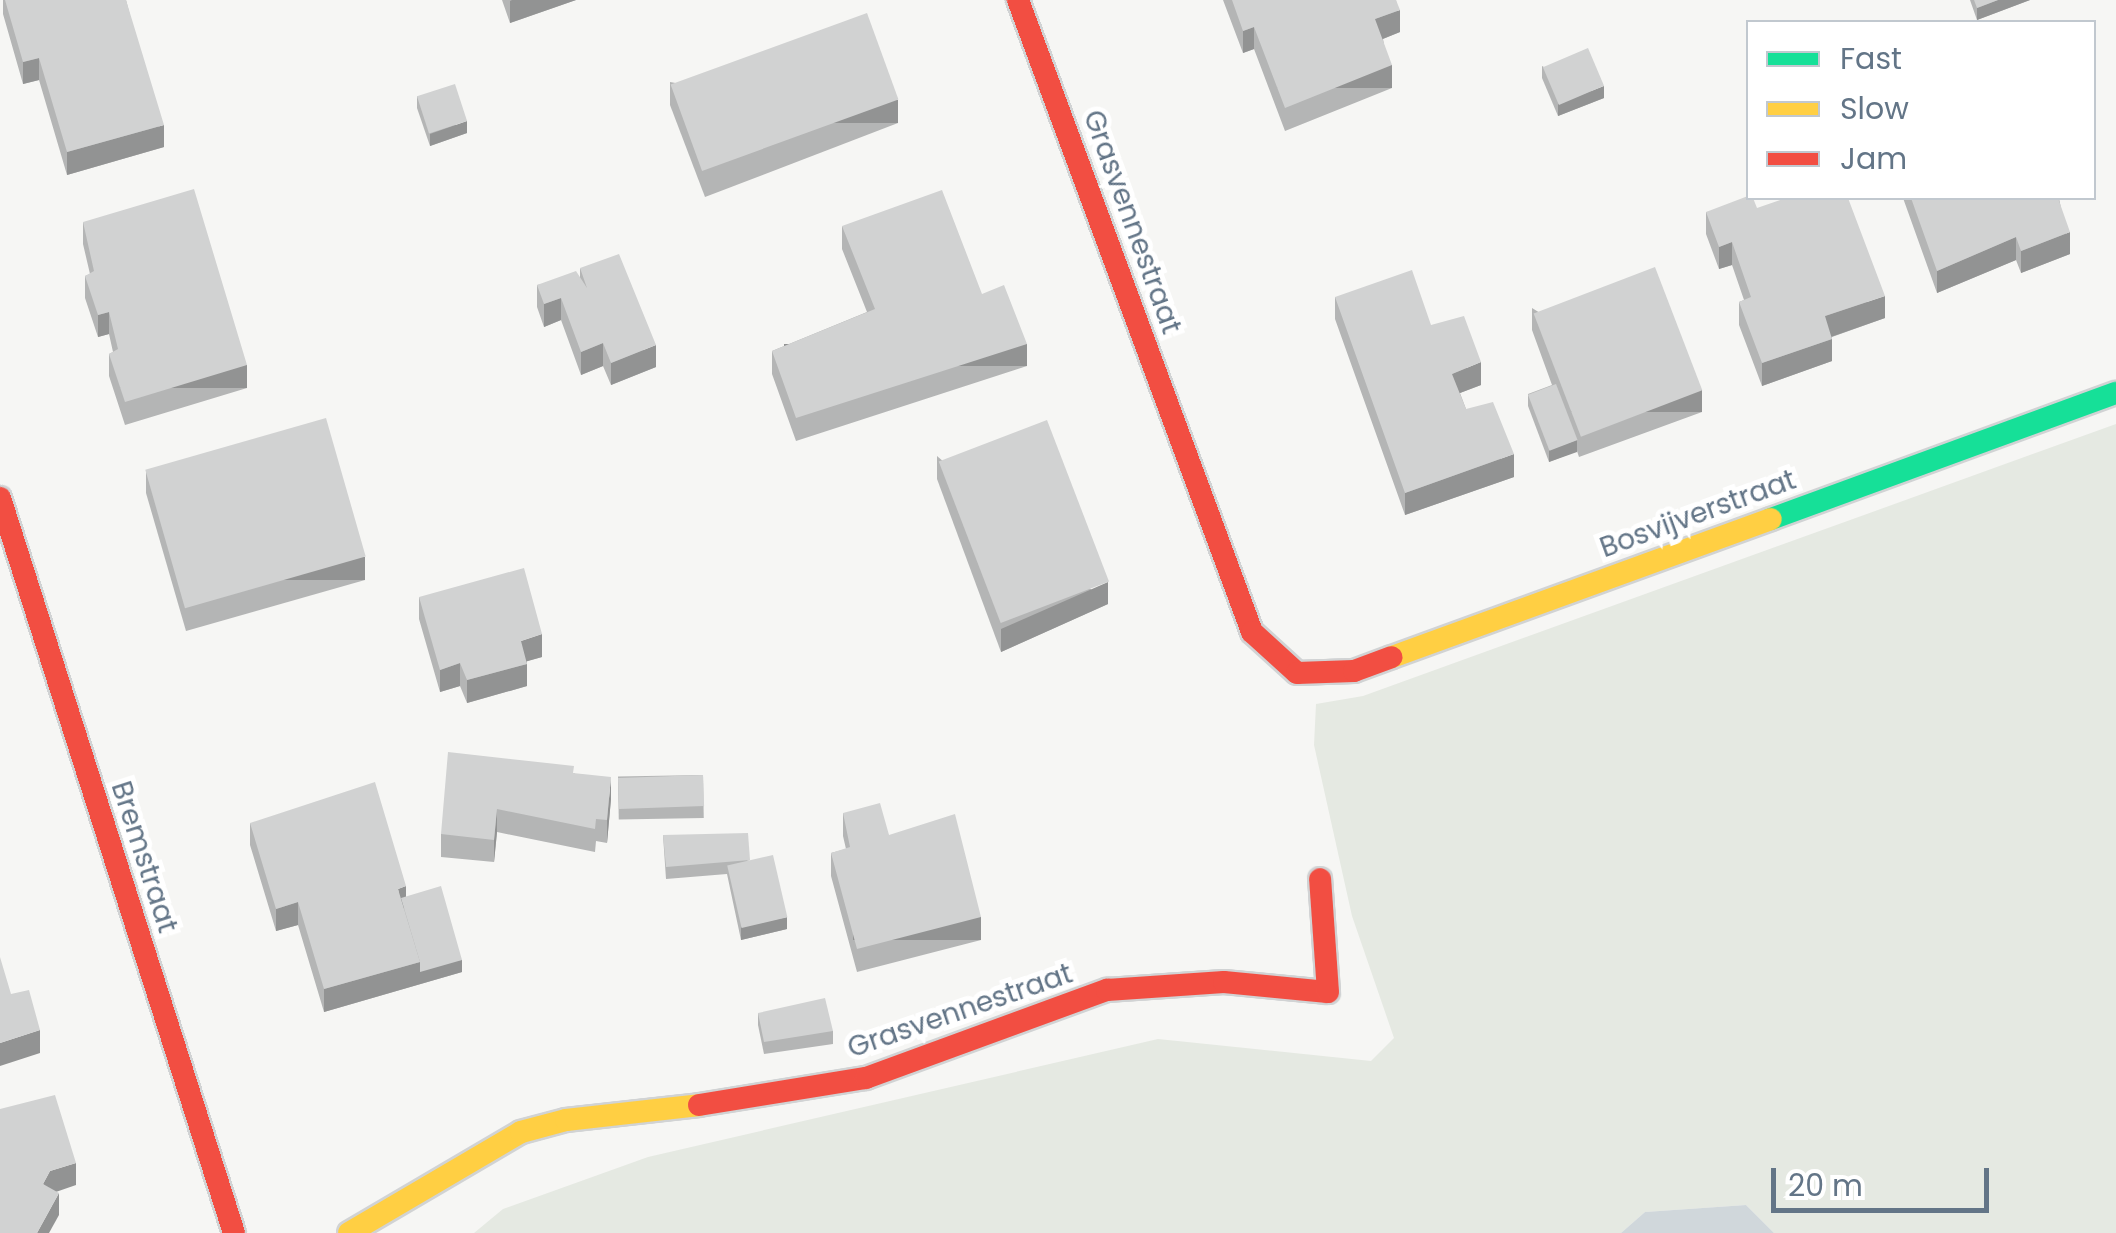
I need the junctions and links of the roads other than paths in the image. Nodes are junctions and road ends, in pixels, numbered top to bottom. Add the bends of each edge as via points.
1 (1018, 0) edge
2 (2116, 393) edge
3 (0, 498) edge
4 (1298, 673) joint
5 (1320, 878) dead end
6 (234, 1233) edge
7 (349, 1233) edge

1 - 4 street, Grasvennestraat via 1252,632
2 - 4 street, Bosvijverstraat via 1354,671
3 - 6 street, Bremstraat
5 - 7 street, Grasvennestraat via 1328,992 1224,982 1107,990 866,1078 782,1096 566,1120 490,1148

